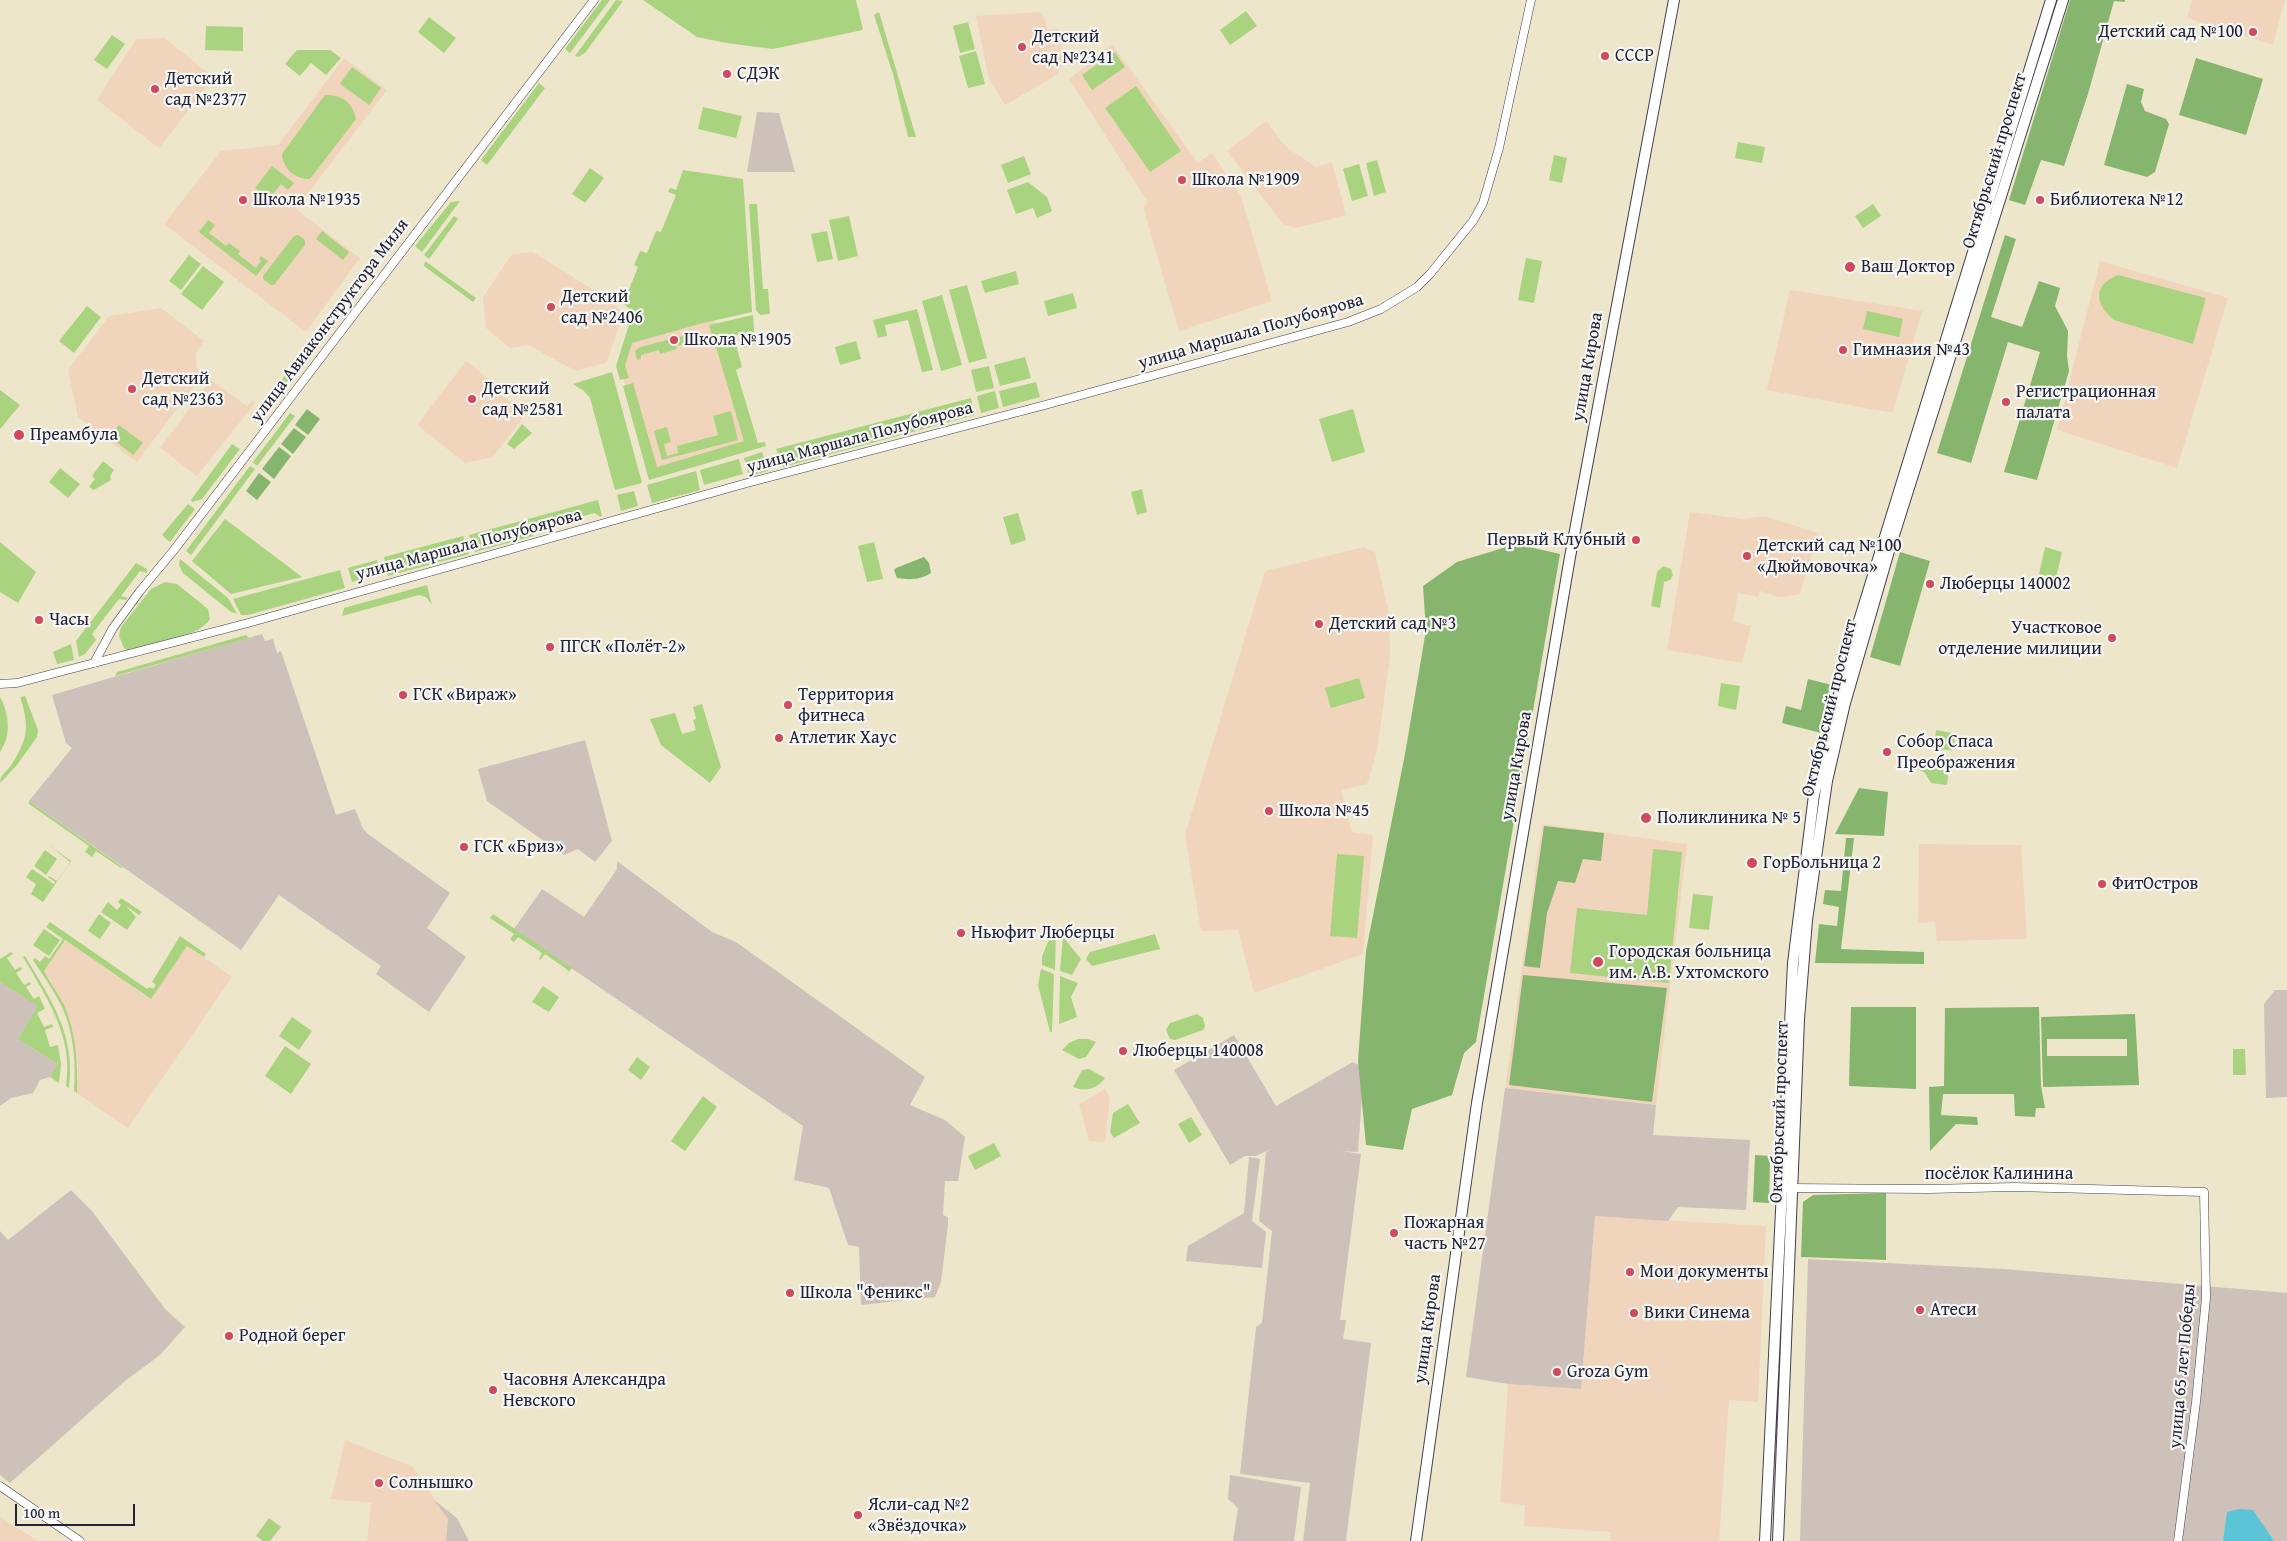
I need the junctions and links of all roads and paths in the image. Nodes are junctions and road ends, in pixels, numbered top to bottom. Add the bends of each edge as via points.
1 (594, 0) edge
2 (1531, 0) edge
3 (1674, 0) edge
4 (2051, 0) edge
5 (2063, 0) edge
6 (94, 663) junction
7 (0, 684) edge
8 (1782, 1188) junction
9 (1794, 1188) junction
10 (2204, 1192) joint
11 (0, 1486) edge
12 (80, 1541) edge
13 (1416, 1541) edge
14 (1765, 1541) edge
15 (1779, 1541) edge
16 (2178, 1541) edge

1 - 6 street, улица Авиаконструктора Миля via 140,591 113,628
2 - 6 street, улица Маршала Полубоярова via 1499,148 1483,202 1473,221 1430,274 1408,294 1381,309 1352,320 1054,403 747,483
3 - 13 main road, улица Кирова via 1547,689 1477,1103
4 - 8 main road, Октябрьский проспект via 1850,650 1826,740 1814,795 1793,963
5 - 9 main road, Октябрьский проспект via 1889,551 1845,703 1827,780 1807,920 1800,1004
6 - 7 street, улица Маршала Полубоярова
8 - 9 street, посёлок Калинина
8 - 14 main road, Октябрьский проспект
9 - 10 street, посёлок Калинина via 2014,1187
9 - 15 main road, Октябрьский проспект
10 - 16 street, улица 65 лет Победы via 2206,1298
11 - 12 street

